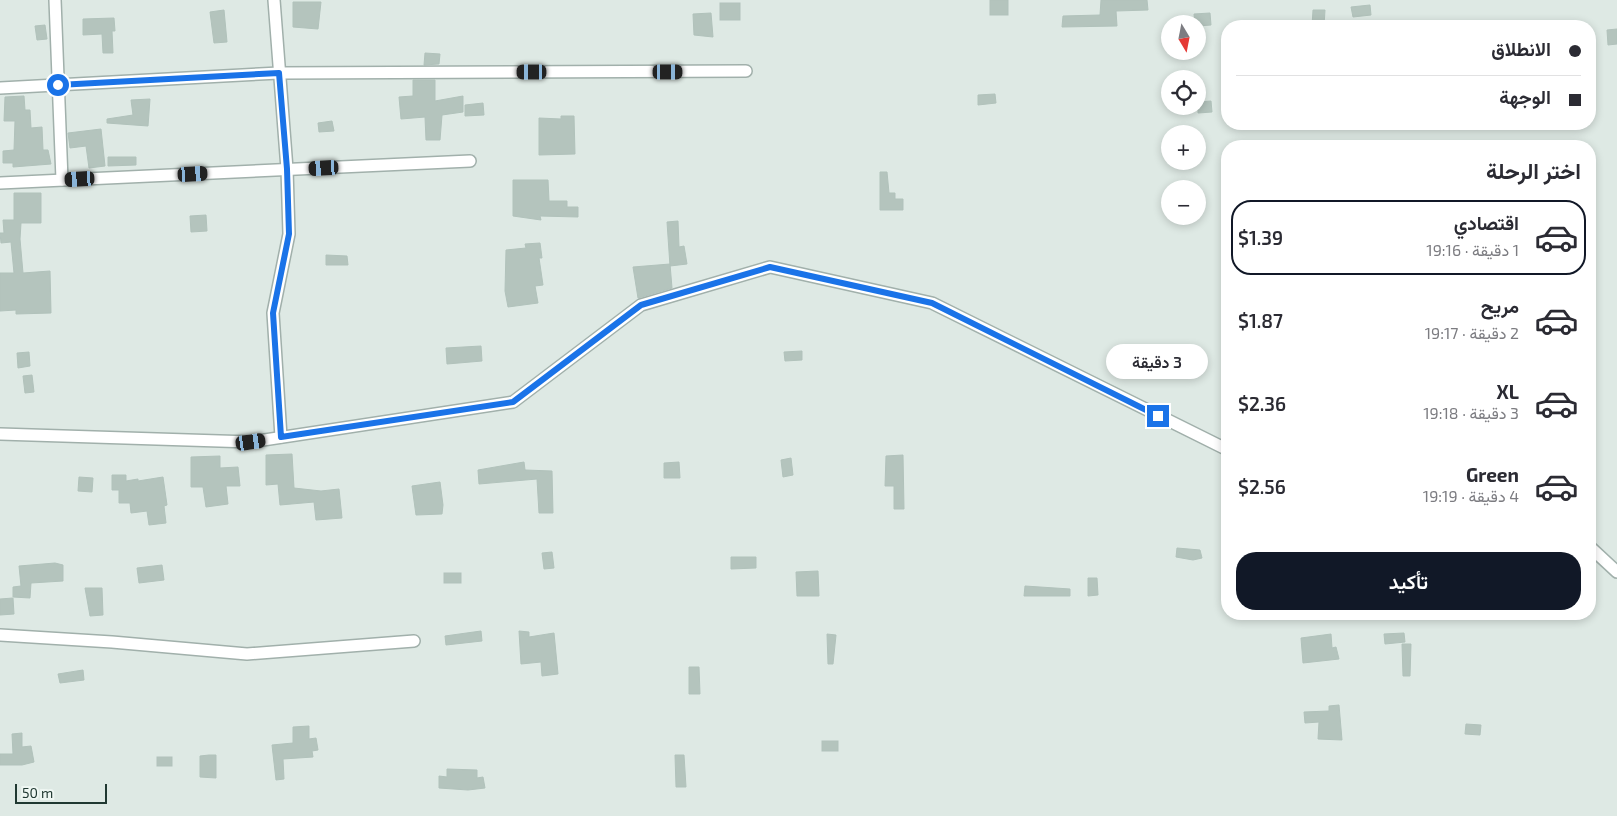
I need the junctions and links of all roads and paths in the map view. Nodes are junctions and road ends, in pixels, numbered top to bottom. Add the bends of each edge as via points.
1 (55, 0) edge
2 (274, 0) edge
3 (746, 71) dead end
4 (279, 73) junction
5 (58, 85) junction
6 (0, 88) edge
7 (470, 161) dead end
8 (287, 169) junction
9 (62, 180) junction
10 (0, 183) edge
11 (0, 434) edge
12 (281, 437) junction
13 (1221, 447) edge
14 (1596, 553) edge
15 (1617, 572) edge
16 (0, 635) edge
17 (414, 641) dead end

1 - 5 street
2 - 4 street
3 - 4 street
4 - 5 street
4 - 8 street
5 - 6 street
5 - 9 street
7 - 8 street
8 - 9 street
8 - 12 street via 289,234 273,313
9 - 10 street
11 - 12 street via 251,442
12 - 13 street via 513,402 641,305 770,267 932,303
14 - 15 street
16 - 17 street via 247,654

